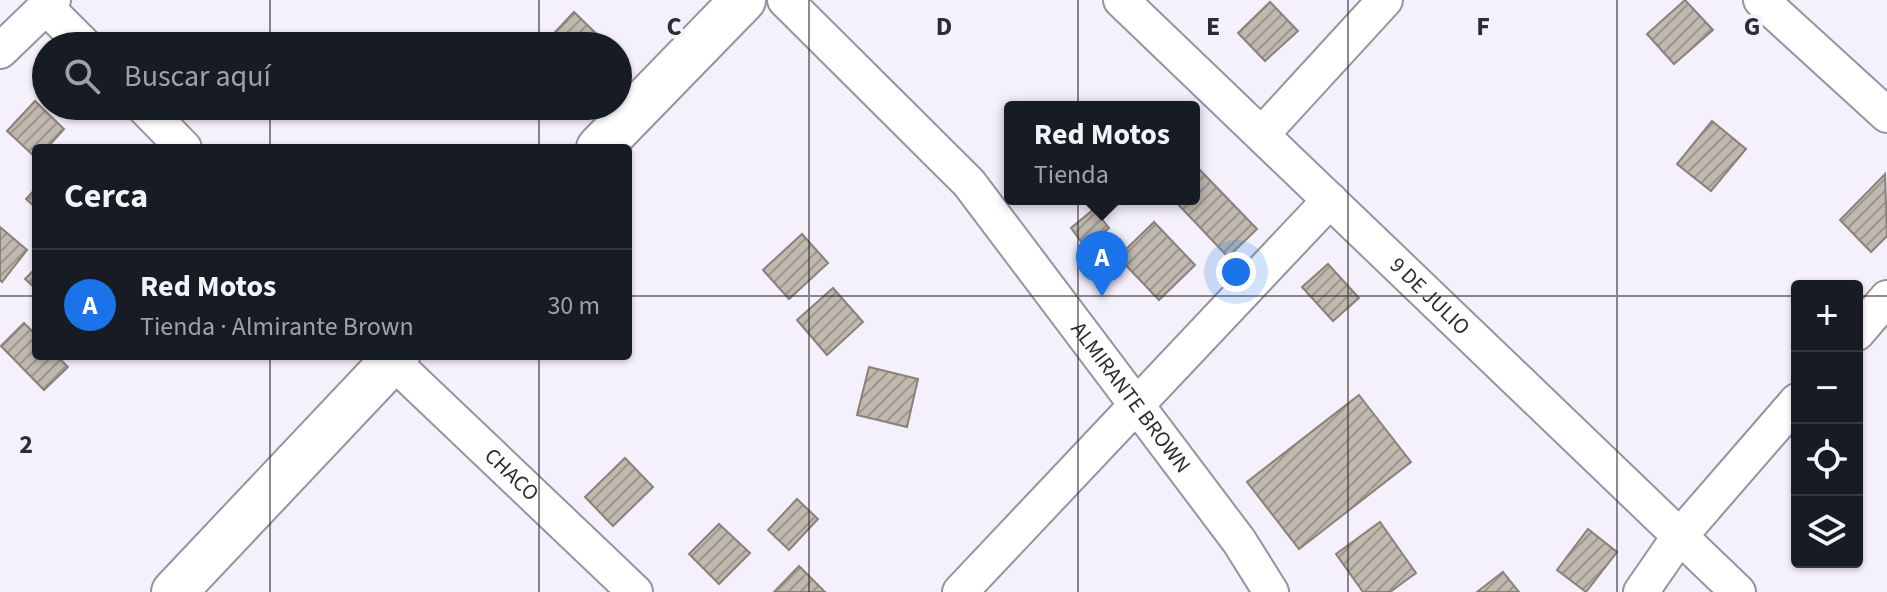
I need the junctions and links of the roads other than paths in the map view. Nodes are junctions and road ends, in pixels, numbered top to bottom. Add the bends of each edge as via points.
1 (743, 0) edge
2 (785, 0) edge
3 (1121, 0) edge
4 (1385, 0) edge
5 (1761, 0) edge
6 (50, 3) edge
7 (74, 32) edge
8 (2, 46) edge
9 (632, 114) edge
10 (1887, 115) edge
11 (157, 120) edge
12 (626, 120) edge
13 (1262, 134) junction
14 (180, 144) edge
15 (603, 144) edge
16 (1330, 200) junction
17 (1887, 298) edge
18 (1863, 326) edge
19 (390, 360) edge
20 (394, 360) edge
21 (1137, 403) junction
22 (1791, 408) edge
23 (1679, 537) junction
24 (174, 592) edge
25 (635, 592) edge
26 (960, 592) edge
27 (1271, 592) edge
28 (1641, 592) edge
29 (1738, 592) edge

1 - 9 main road
2 - 21 street, ALMIRANTE BROWN via 969,183
3 - 13 street, 9 DE JULIO
4 - 13 street
5 - 10 street
6 - 7 street
6 - 8 street
11 - 14 street
12 - 15 main road
13 - 16 street, 9 DE JULIO
16 - 21 street
16 - 23 street, 9 DE JULIO
17 - 18 street
19 - 24 main road
20 - 25 street, CHACO
21 - 26 street
21 - 27 street, ALMIRANTE BROWN
22 - 23 street
23 - 28 street
23 - 29 street, 9 DE JULIO

